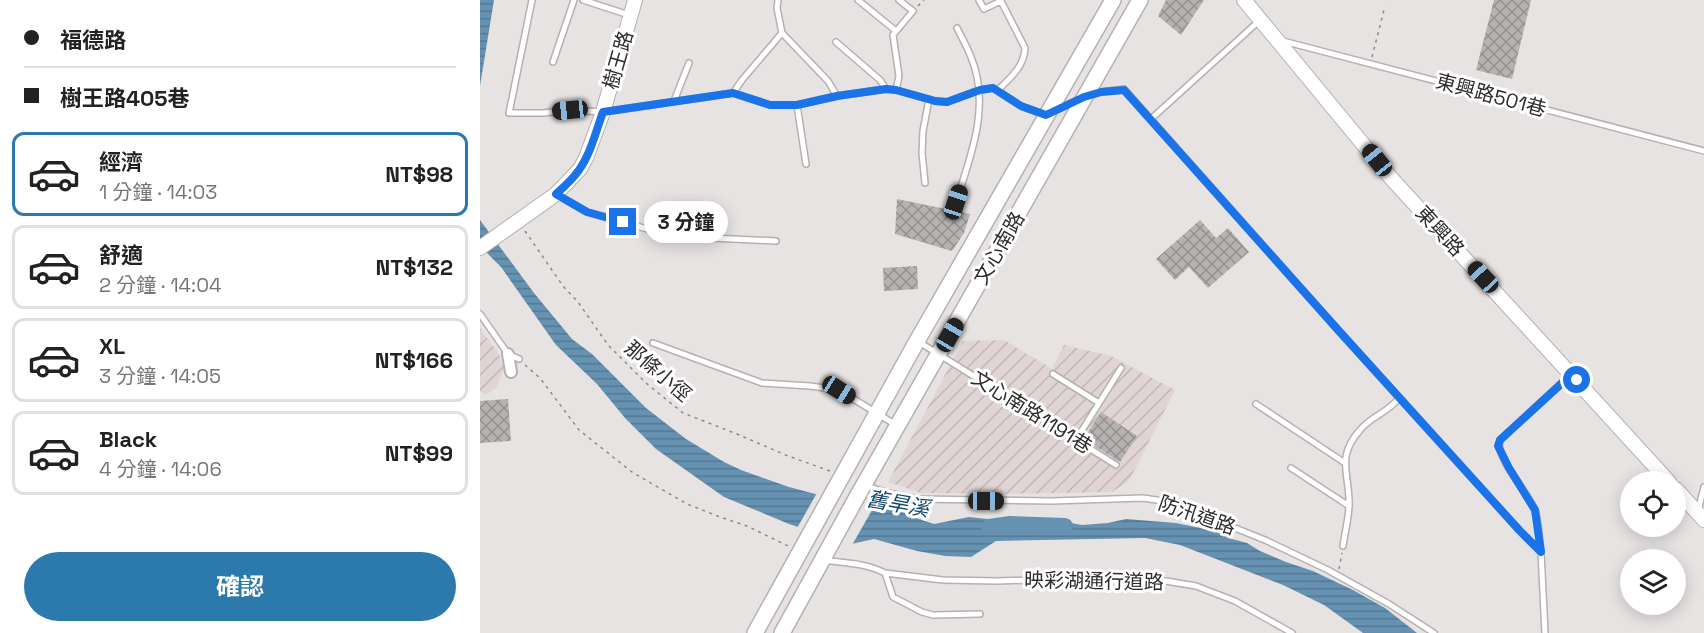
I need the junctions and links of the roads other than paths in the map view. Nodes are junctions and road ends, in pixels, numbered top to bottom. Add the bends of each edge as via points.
1 (532, 0) edge
2 (574, 0) edge
3 (583, 0) edge
4 (635, 0) edge
5 (778, 0) edge
6 (858, 0) edge
7 (899, 0) edge
8 (979, 0) edge
9 (1113, 0) edge
10 (1140, 0) edge
11 (1244, 0) edge
12 (630, 16) junction
13 (1261, 20) junction
14 (957, 28) dead end
15 (896, 31) junction
16 (782, 33) junction
17 (1279, 40) junction
18 (836, 42) dead end
19 (553, 62) dead end
20 (689, 63) dead end
21 (886, 89) junction
22 (896, 90) junction
23 (980, 90) junction
24 (998, 90) junction
25 (733, 93) junction
26 (837, 96) junction
27 (1084, 97) junction
28 (929, 99) junction
29 (674, 101) junction
30 (797, 105) junction
31 (603, 112) junction
32 (1046, 115) junction
33 (1151, 119) junction
34 (1704, 151) edge
35 (806, 164) dead end
36 (925, 183) dead end
37 (556, 194) junction
38 (956, 202) dead end
39 (776, 241) dead end
40 (480, 248) edge
41 (480, 314) edge
42 (917, 341) junction
43 (653, 343) dead end
44 (939, 354) junction
45 (514, 356) joint
46 (1120, 368) dead end
47 (511, 372) dead end
48 (1053, 374) dead end
49 (1572, 374) junction
50 (1399, 398) junction
51 (1099, 403) junction
52 (1256, 404) dead end
53 (876, 414) junction
54 (897, 426) junction
55 (1076, 440) junction
56 (1345, 463) junction
57 (1116, 465) dead end
58 (1291, 468) dead end
59 (1659, 471) edge
60 (1704, 487) edge
61 (861, 490) junction
62 (1686, 500) edge
63 (1349, 506) junction
64 (1701, 516) edge
65 (1343, 546) road end
66 (1541, 552) junction
67 (823, 558) junction
68 (885, 573) junction
69 (980, 614) dead end
70 (755, 633) edge
71 (782, 633) edge
72 (1292, 633) edge
73 (1434, 633) edge
74 (1545, 633) edge

1 - 31 lane via 509,113
2 - 19 lane
3 - 12 lane
4 - 12 street, 樹王路
5 - 16 lane
6 - 15 lane
7 - 15 lane via 913,11
8 - 24 lane via 984,9 1001,1 1025,48 1021,67
9 - 32 main road, 文心南路
10 - 27 main road, 文心南路
11 - 13 street, 東興路
12 - 31 street, 樹王路
13 - 17 street, 東興路
13 - 33 lane
14 - 23 lane via 972,59
15 - 22 lane
16 - 25 lane
16 - 26 lane via 828,81
17 - 34 lane, 東興路501巷
17 - 49 street, 東興路 via 1391,178
18 - 21 lane
20 - 29 lane
21 - 22 lane
21 - 26 lane
22 - 28 lane
23 - 24 lane
23 - 28 lane via 947,102
23 - 38 lane via 978,124
24 - 32 lane via 1021,106
25 - 29 lane
25 - 30 lane via 770,105
26 - 30 lane
27 - 32 lane
27 - 33 lane via 1124,90
27 - 44 main road, 文心南路
28 - 36 lane via 922,141
29 - 31 lane
30 - 35 lane
31 - 37 street, 樹王路 via 580,169
32 - 42 main road, 文心南路
33 - 50 lane
37 - 39 lane via 587,212 658,232
37 - 40 street, 樹王路
41 - 45 lane
42 - 44 lane, 文心南路1191巷
42 - 53 main road, 文心南路
43 - 53 lane via 762,383 839,390
44 - 54 main road, 文心南路
44 - 55 lane, 文心南路1191巷
45 - 47 street
46 - 51 lane
48 - 51 lane
49 - 59 street, 東興路
49 - 66 lane via 1498,446 1535,510
50 - 56 lane via 1359,430
50 - 66 lane
51 - 55 lane
52 - 56 lane
53 - 54 lane
53 - 70 main road, 文心南路 via 798,545
54 - 61 main road, 文心南路
55 - 57 lane, 文心南路1191巷
56 - 63 lane
58 - 63 lane
60 - 64 lane
61 - 67 main road, 文心南路
61 - 73 lane, 防汛道路 via 918,499 1143,498 1170,502 1265,540 1338,576
62 - 64 street
63 - 65 lane
66 - 74 lane
67 - 68 lane, 映彩湖通行道路
67 - 71 main road
68 - 69 lane via 893,597 922,612
68 - 72 lane, 映彩湖通行道路 via 943,580 1154,579 1196,586 1235,601

